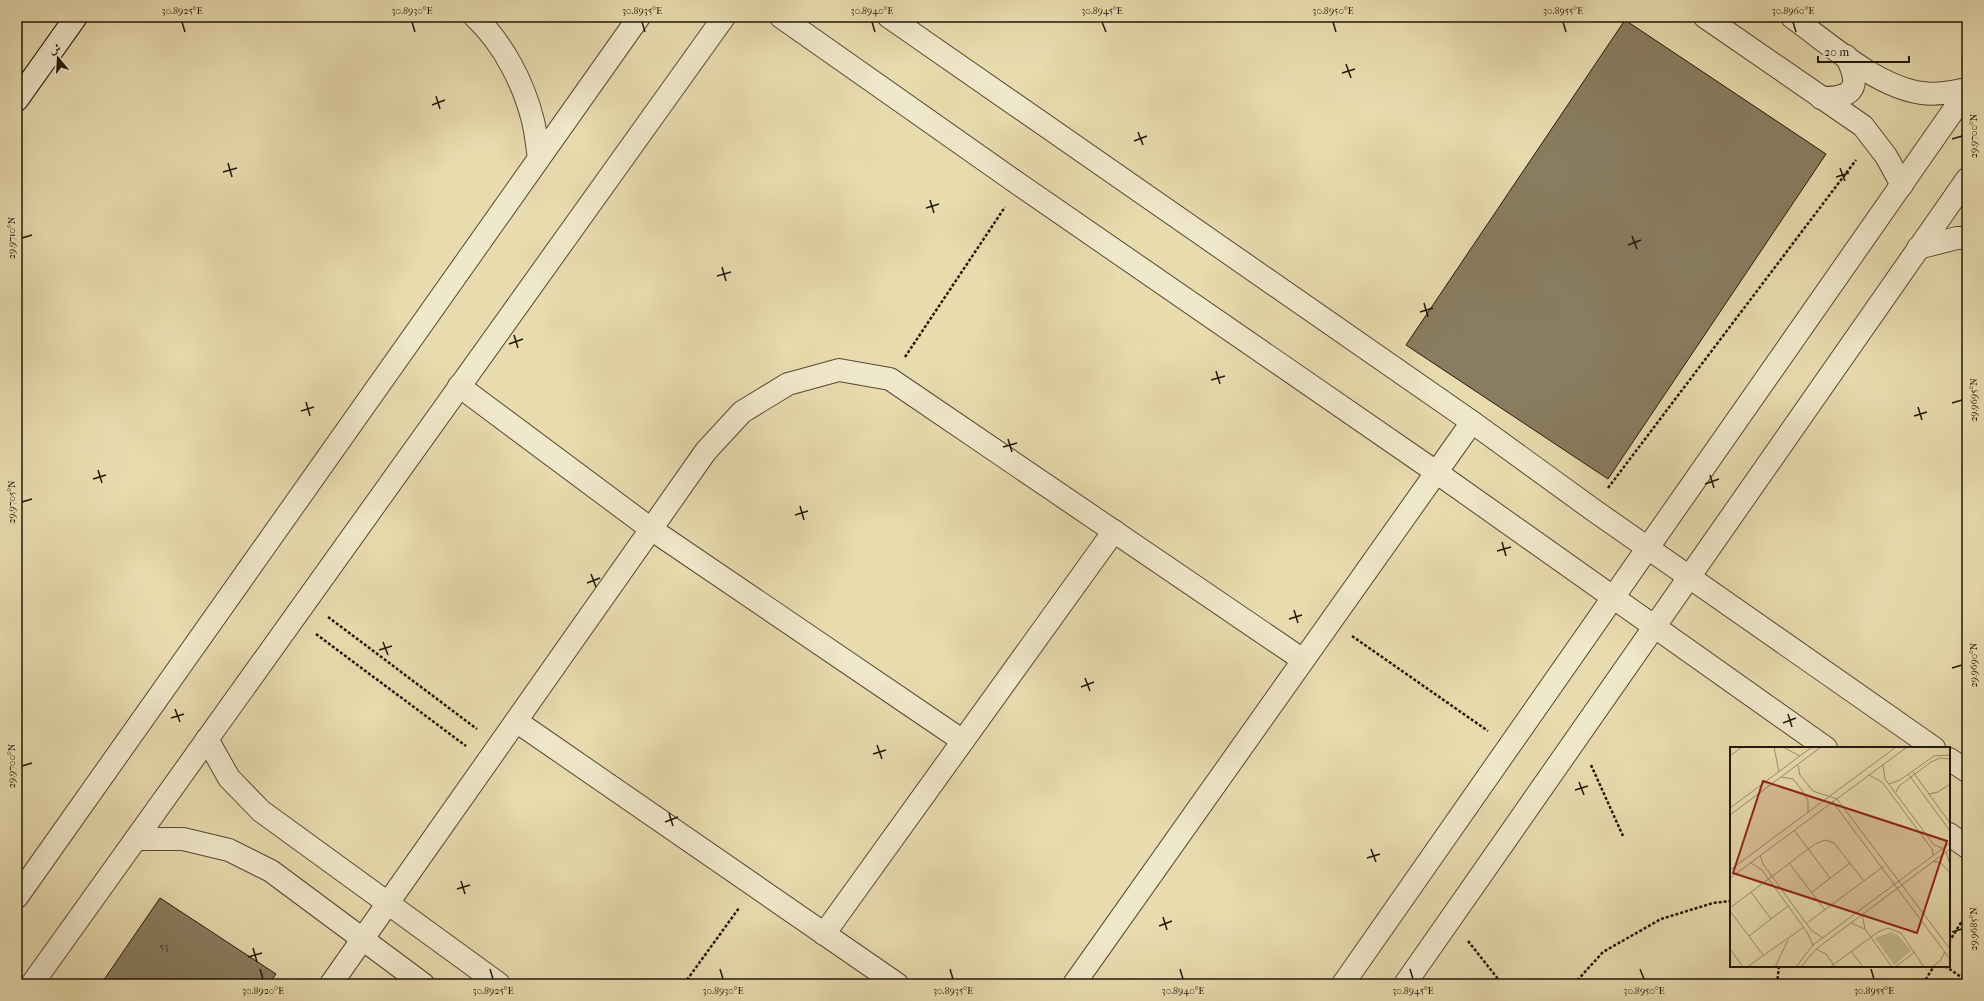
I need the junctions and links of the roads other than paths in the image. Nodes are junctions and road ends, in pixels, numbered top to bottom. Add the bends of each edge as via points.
1 (76, 17) edge
2 (474, 17) edge
3 (639, 17) edge
4 (724, 17) edge
5 (781, 17) edge
6 (889, 17) edge
7 (1705, 17) edge
8 (1792, 17) edge
9 (1846, 56) junction
10 (1967, 90) edge
11 (1821, 98) junction
12 (17, 100) edge
13 (539, 158) junction
14 (1967, 179) edge
15 (1902, 185) junction
16 (1967, 238) edge
17 (1918, 248) junction
18 (459, 386) junction
19 (1472, 422) junction
20 (1436, 472) junction
21 (651, 529) junction
22 (1114, 531) junction
23 (1648, 548) junction
24 (1689, 577) junction
25 (1612, 598) junction
26 (1654, 627) junction
27 (1303, 660) junction
28 (516, 721) junction
29 (207, 739) junction
30 (962, 741) junction
31 (1825, 747) edge
32 (1933, 747) edge
33 (1950, 760) edge
34 (1967, 771) edge
35 (1950, 835) edge
36 (136, 839) junction
37 (1967, 847) edge
38 (17, 897) edge
39 (387, 904) junction
40 (824, 934) junction
41 (362, 940) junction
42 (32, 984) edge
43 (331, 984) edge
44 (423, 984) edge
45 (499, 984) edge
46 (897, 984) edge
47 (1074, 984) edge
48 (1342, 984) edge
49 (1405, 984) edge

1 - 12 street
2 - 13 street via 503,52 521,85 533,121
3 - 13 street
4 - 18 street
5 - 20 street
6 - 19 street
7 - 11 street
8 - 9 street
9 - 10 street via 1878,78 1900,88 1922,93
9 - 11 street via 1855,78 1852,90 1845,96
10 - 15 street
11 - 15 street via 1863,126 1886,156
13 - 38 street
14 - 17 street
15 - 23 street
16 - 17 street
17 - 24 street
18 - 21 street
18 - 29 street
19 - 20 street
19 - 23 street
20 - 25 street
20 - 27 street
21 - 22 street via 706,451 742,412 788,384 839,370 890,379
21 - 28 street
21 - 30 street
22 - 27 street
22 - 30 street
23 - 24 street
23 - 25 street
24 - 26 street
24 - 32 street
25 - 26 street
25 - 48 street
26 - 31 street
26 - 49 street
27 - 47 street
28 - 39 street
28 - 40 street
29 - 36 street
29 - 39 street via 229,778 261,811
30 - 40 street
33 - 34 street
35 - 37 street
36 - 41 street via 183,839 229,850 271,871
36 - 42 street
39 - 41 street
39 - 45 street
40 - 46 street
41 - 43 street
41 - 44 street

